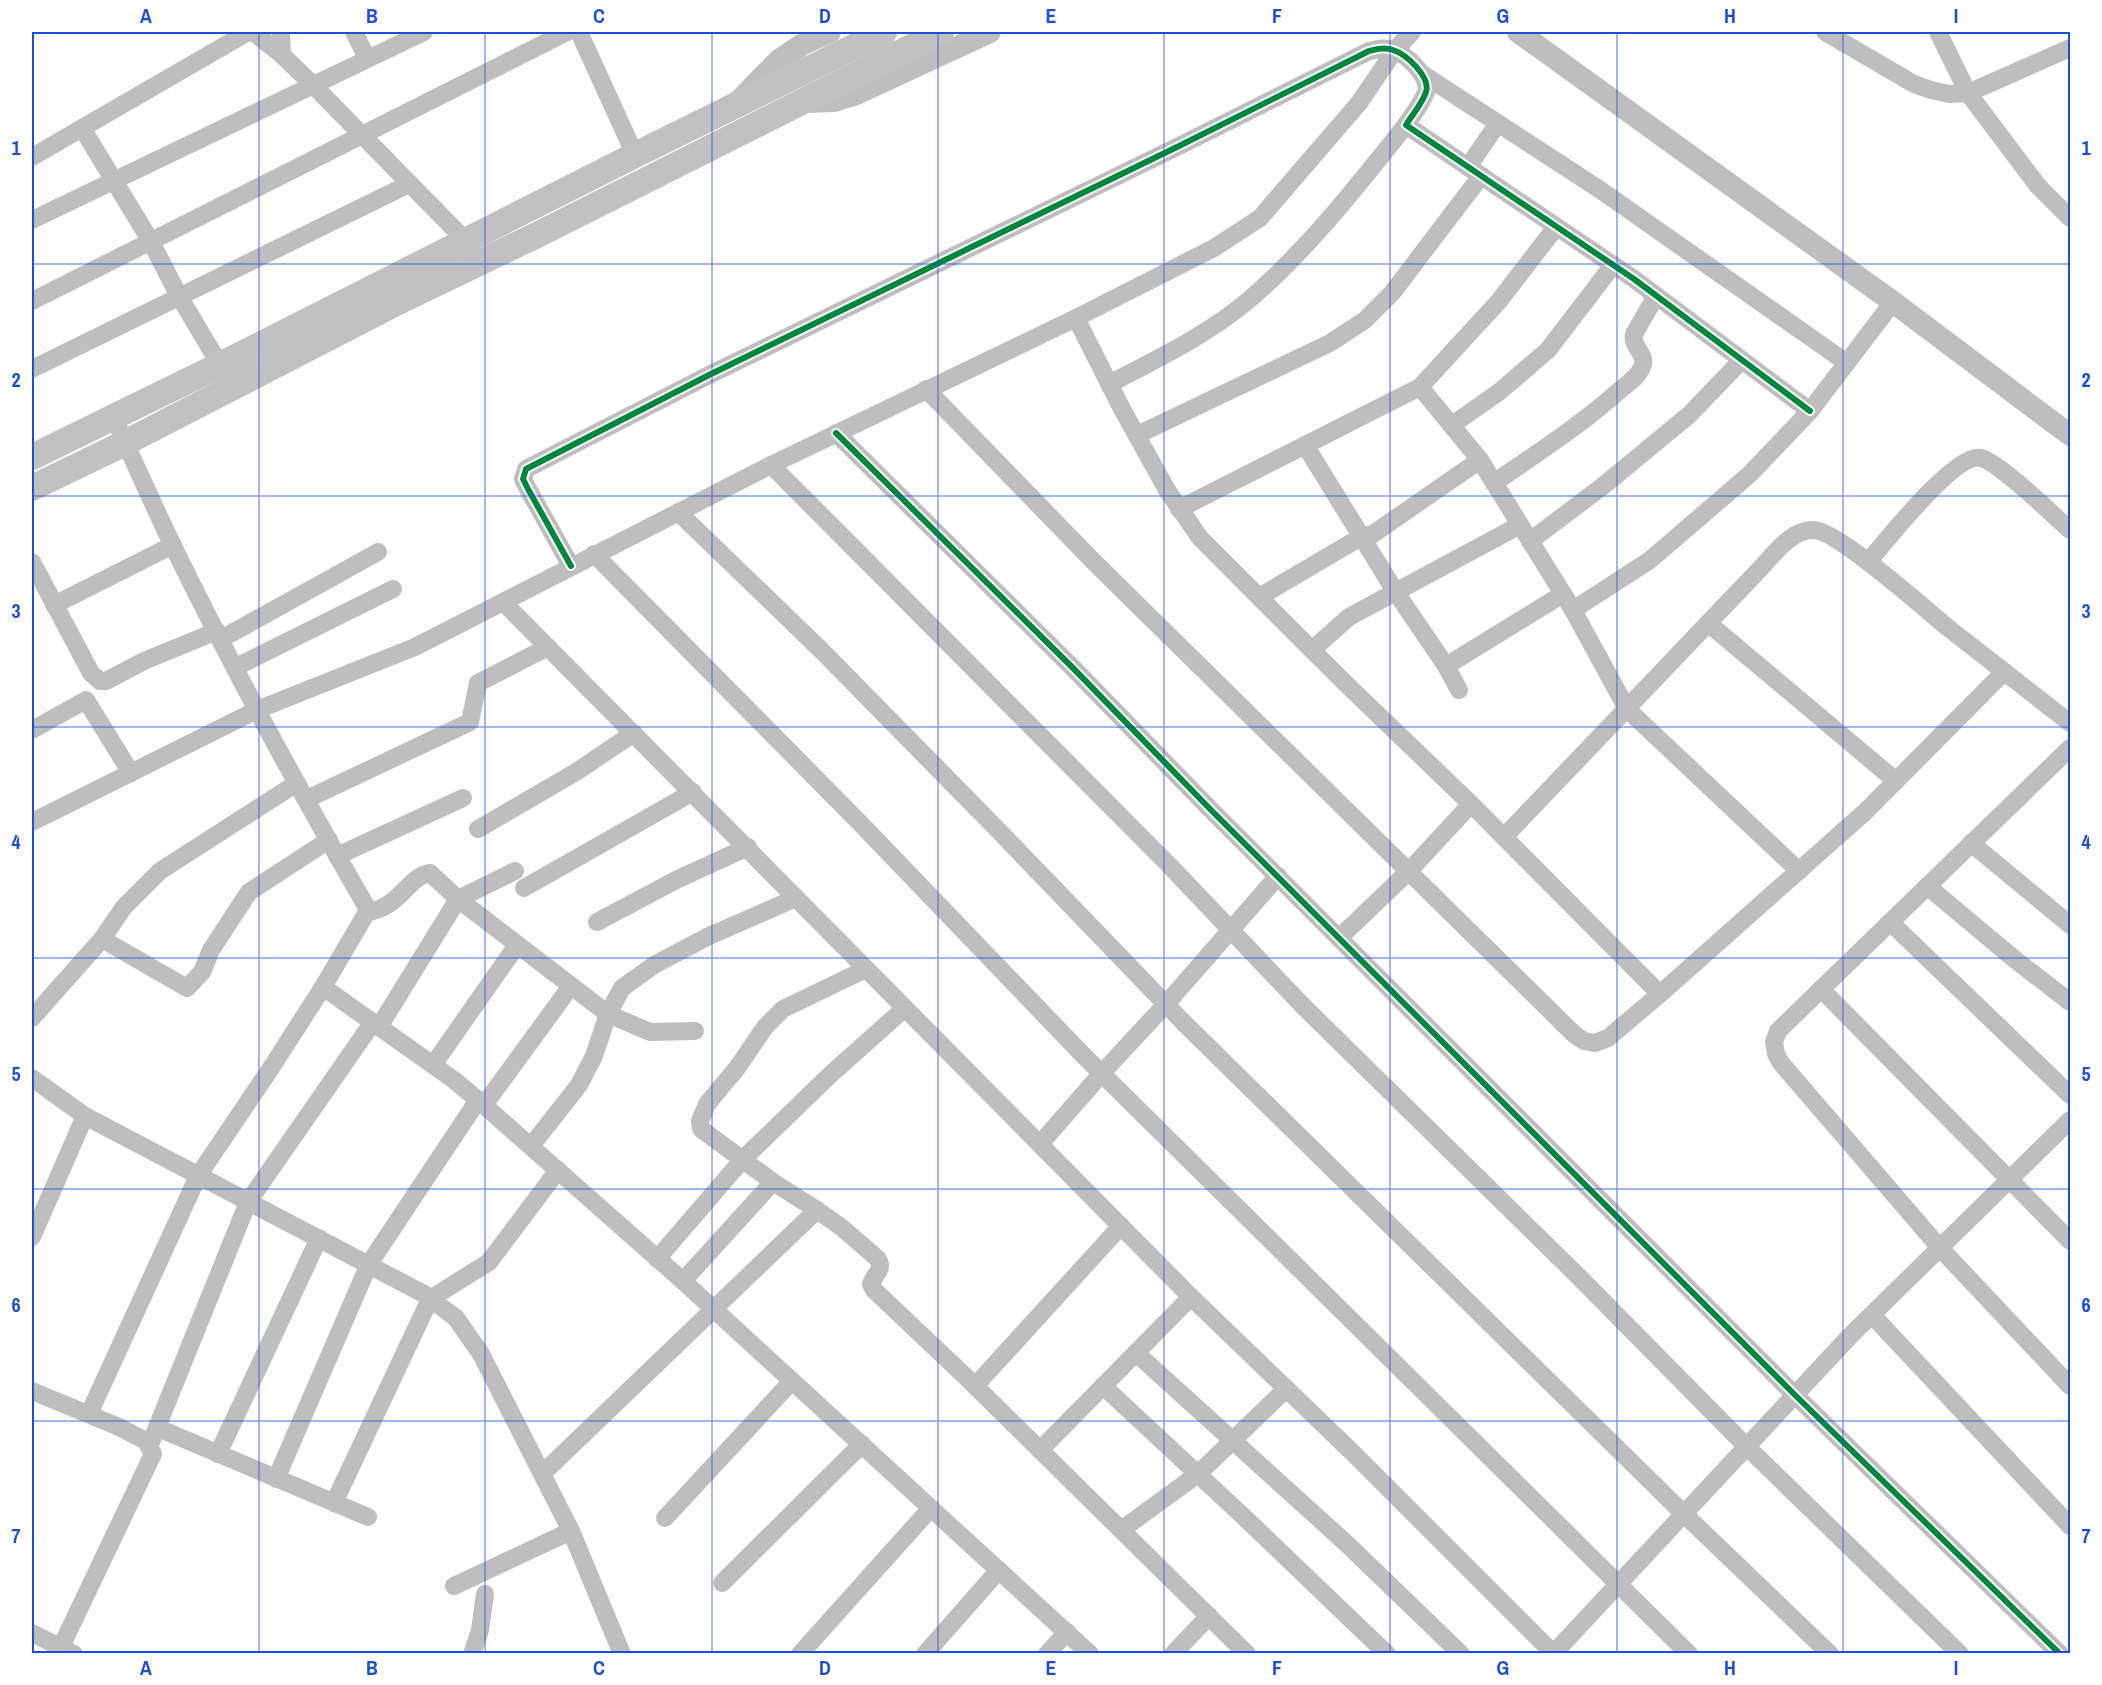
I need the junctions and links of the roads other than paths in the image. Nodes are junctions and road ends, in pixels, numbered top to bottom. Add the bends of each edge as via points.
1 (248, 32) edge
2 (253, 32) edge
3 (281, 32) edge
4 (354, 32) edge
5 (424, 32) edge
6 (567, 32) edge
7 (579, 32) edge
8 (830, 32) edge
9 (884, 32) edge
10 (941, 32) edge
11 (990, 32) edge
12 (1412, 32) edge
13 (1518, 32) edge
14 (1825, 32) edge
15 (1938, 32) edge
16 (2070, 48) edge
17 (1395, 50) junction
18 (282, 55) junction
19 (367, 58) junction
20 (1424, 75) junction
21 (313, 85) junction
22 (803, 91) junction
23 (1968, 93) junction
24 (734, 105) junction
25 (1498, 123) junction
26 (1406, 125) junction
27 (82, 128) junction
28 (362, 135) junction
29 (635, 155) junction
30 (32, 157) edge
31 (1474, 172) junction
32 (114, 181) junction
33 (409, 184) junction
34 (2070, 218) edge
35 (32, 220) edge
36 (1556, 227) junction
37 (150, 240) junction
38 (465, 241) junction
39 (479, 263) junction
40 (1613, 265) junction
41 (179, 296) junction
42 (1656, 296) junction
43 (32, 301) edge
44 (1893, 302) junction
45 (1076, 318) junction
46 (1742, 360) junction
47 (1847, 363) junction
48 (220, 365) junction
49 (32, 369) edge
50 (1109, 384) junction
51 (1420, 387) junction
52 (926, 389) junction
53 (1810, 411) junction
54 (113, 416) junction
55 (1452, 425) junction
56 (836, 433) junction
57 (1137, 435) junction
58 (2070, 435) edge
59 (125, 443) junction
60 (1305, 445) junction
61 (32, 457) edge
62 (1480, 460) junction
63 (771, 465) junction
64 (1494, 483) junction
65 (32, 488) edge
66 (1179, 509) junction
67 (678, 512) junction
68 (1520, 525) junction
69 (2070, 530) edge
70 (1361, 537) junction
71 (1530, 541) junction
72 (173, 545) junction
73 (378, 552) dead end
74 (594, 555) junction
75 (32, 562) edge
76 (1868, 562) junction
77 (571, 566) junction
78 (393, 589) dead end
79 (1395, 591) junction
80 (1563, 594) junction
81 (1259, 597) junction
82 (503, 602) junction
83 (54, 605) junction
84 (1573, 610) junction
85 (1708, 623) junction
86 (219, 635) junction
87 (548, 647) junction
88 (1312, 650) junction
89 (1446, 666) junction
90 (236, 668) junction
91 (2004, 672) junction
92 (1459, 690) dead end
93 (1627, 709) junction
94 (257, 710) junction
95 (2070, 723) edge
96 (32, 730) edge
97 (634, 733) junction
98 (2070, 748) edge
99 (131, 773) junction
100 (1896, 781) junction
101 (297, 783) junction
102 (693, 792) junction
103 (463, 798) dead end
104 (307, 799) junction
105 (1471, 804) junction
106 (32, 822) edge
107 (478, 829) dead end
108 (1504, 837) junction
109 (1971, 843) junction
110 (748, 847) junction
111 (333, 848) junction
112 (515, 871) dead end
113 (1409, 871) junction
114 (1798, 871) junction
115 (1278, 876) junction
116 (1928, 886) junction
117 (524, 888) dead end
118 (796, 898) junction
119 (458, 899) junction
120 (367, 912) junction
121 (597, 922) dead end
122 (1890, 922) junction
123 (2070, 925) edge
124 (1230, 930) junction
125 (1339, 938) junction
126 (102, 939) junction
127 (518, 945) junction
128 (866, 969) junction
129 (571, 986) junction
130 (323, 987) junction
131 (1821, 989) junction
132 (1660, 994) junction
133 (2070, 1002) edge
134 (1166, 1004) junction
135 (904, 1008) junction
136 (608, 1014) junction
137 (32, 1018) edge
138 (376, 1024) junction
139 (695, 1031) dead end
140 (433, 1065) junction
141 (1102, 1073) junction
142 (32, 1078) edge
143 (2070, 1095) edge
144 (481, 1102) junction
145 (86, 1116) junction
146 (2070, 1120) edge
147 (1040, 1144) junction
148 (531, 1146) junction
149 (743, 1159) junction
150 (558, 1170) junction
151 (198, 1176) junction
152 (2009, 1180) junction
153 (773, 1182) junction
154 (248, 1202) junction
155 (817, 1210) junction
156 (1121, 1226) junction
157 (32, 1237) edge
158 (319, 1238) junction
159 (2070, 1241) edge
160 (1940, 1248) junction
161 (657, 1258) junction
162 (369, 1264) junction
163 (683, 1281) junction
164 (1191, 1297) junction
165 (430, 1299) junction
166 (714, 1310) junction
167 (1872, 1315) junction
168 (1136, 1353) junction
169 (792, 1381) junction
170 (975, 1386) junction
171 (1103, 1386) junction
172 (2070, 1386) edge
173 (1286, 1389) junction
174 (32, 1391) edge
175 (1795, 1395) junction
176 (89, 1414) junction
177 (158, 1428) junction
178 (1232, 1440) junction
179 (862, 1444) junction
180 (149, 1447) junction
181 (1747, 1447) junction
182 (1040, 1450) junction
183 (218, 1454) junction
184 (543, 1473) junction
185 (1198, 1474) junction
186 (276, 1479) junction
187 (334, 1503) junction
188 (932, 1508) junction
189 (1684, 1514) junction
190 (368, 1517) dead end
191 (665, 1518) dead end
192 (2070, 1526) edge
193 (571, 1530) junction
194 (1121, 1530) junction
195 (999, 1570) junction
196 (722, 1583) dead end
197 (1619, 1584) junction
198 (454, 1586) dead end
199 (485, 1594) dead end
200 (1209, 1616) junction
201 (1067, 1632) junction
202 (32, 1633) edge
203 (68, 1650) edge
204 (472, 1653) edge
205 (622, 1653) edge
206 (800, 1653) edge
207 (925, 1653) edge
208 (1047, 1653) edge
209 (1090, 1653) edge
210 (1173, 1653) edge
211 (1248, 1653) edge
212 (1387, 1653) edge
213 (1461, 1653) edge
214 (1554, 1653) edge
215 (1689, 1653) edge
216 (1830, 1653) edge
217 (1960, 1653) edge
218 (2060, 1653) edge

1 - 27 street
2 - 18 street
3 - 18 street
4 - 19 street
5 - 19 street
6 - 28 street
7 - 29 street
8 - 24 street via 779,60
9 - 22 main road
10 - 22 main road
11 - 22 street via 854,95 834,101
12 - 17 street
13 - 44 street
14 - 23 street via 1914,84 1949,94
15 - 23 street
16 - 23 street
17 - 20 street
17 - 45 street via 1359,103 1260,218 1214,248
17 - 77 street via 1369,51 526,469 523,479
18 - 21 street
19 - 21 street
20 - 25 street
20 - 26 street via 1426,92
21 - 28 street
21 - 32 street
22 - 24 main road
22 - 39 main road
23 - 34 street via 2037,186
24 - 29 main road
25 - 31 street
25 - 47 street
26 - 31 street
26 - 50 street via 1305,246 1249,300 1202,333
27 - 30 street
27 - 32 street
28 - 33 street
28 - 37 street
29 - 38 main road
31 - 36 street
31 - 57 street via 1392,293 1365,320 1330,343
32 - 35 street
32 - 37 street
33 - 38 street
33 - 41 street
36 - 40 street
36 - 51 street via 1499,301
37 - 41 street
37 - 43 street
38 - 39 street
38 - 48 main road
39 - 59 main road
40 - 42 street
40 - 55 street via 1548,350
41 - 48 street
41 - 49 street
42 - 46 street
42 - 64 street via 1632,340 1644,362 1637,375 1597,410
44 - 47 street
44 - 58 street
45 - 50 street
45 - 52 street
46 - 53 street
46 - 71 street via 1689,415
47 - 53 street
48 - 54 main road
50 - 57 street
51 - 55 street
51 - 60 street
52 - 56 street
52 - 113 street via 1094,562
53 - 84 street via 1750,474 1650,560
54 - 59 street
54 - 61 main road
55 - 62 street
56 - 63 street
56 - 115 street
57 - 66 street
59 - 65 main road
59 - 72 street
60 - 66 street
60 - 70 street
62 - 64 street
62 - 70 street via 1372,534
63 - 67 street
63 - 124 street
64 - 68 street
66 - 81 street via 1200,538
67 - 74 street
67 - 134 street via 831,660
68 - 71 street
68 - 79 street
69 - 76 street via 1996,466 1978,457 1958,466 1934,488
70 - 79 street
70 - 81 street
71 - 80 street
72 - 83 street
72 - 86 street
73 - 86 street
74 - 77 street
74 - 141 street
75 - 83 street
76 - 85 street via 1826,533 1801,532 1788,540
76 - 91 street
77 - 82 street
78 - 90 street
79 - 88 street via 1349,617
79 - 89 street
80 - 84 street
80 - 89 street
81 - 88 street
82 - 87 street
82 - 94 street via 415,647
83 - 86 street via 91,673 100,681
84 - 93 street
85 - 93 street
85 - 100 street
86 - 90 street
87 - 97 street
87 - 104 street via 478,683 470,722
88 - 105 street
89 - 92 street
90 - 94 street
91 - 95 street
91 - 100 street
93 - 108 street
93 - 114 street
94 - 99 street
94 - 101 street
96 - 99 street via 86,700
97 - 102 street
97 - 107 street
98 - 109 street
99 - 106 street
100 - 114 street
101 - 104 street
101 - 126 street via 160,871 124,907
102 - 110 street
102 - 117 street
103 - 111 street
104 - 111 street
105 - 108 street
105 - 113 street
108 - 132 street
109 - 116 street
109 - 123 street
110 - 118 street
110 - 121 street
111 - 120 street
111 - 126 street via 249,892 211,950 202,972 187,988
112 - 119 street
113 - 125 street
113 - 132 street via 1584,1041 1595,1043 1608,1038
114 - 132 street
115 - 124 street
115 - 125 street
116 - 122 street
116 - 133 street
118 - 128 street
118 - 136 street via 654,965 622,988
119 - 120 street via 435,875 426,873 387,907
119 - 127 street
119 - 138 street
120 - 130 street
122 - 131 street
122 - 143 street
124 - 134 street
124 - 181 street
125 - 175 street
126 - 137 street
127 - 129 street
127 - 140 street
128 - 135 street
128 - 149 street via 783,1009 707,1104 701,1130
129 - 136 street
129 - 144 street
130 - 138 street
130 - 151 street
131 - 152 street
131 - 160 street via 1778,1031 1774,1042 1776,1054
134 - 141 street
134 - 189 street
135 - 147 street
135 - 149 street
136 - 139 street via 650,1032
136 - 148 street via 579,1085
138 - 140 street
138 - 154 street
140 - 144 street
141 - 147 street
141 - 197 street
142 - 145 street
144 - 148 street
144 - 162 street
145 - 151 street
145 - 157 street
146 - 152 street
147 - 156 street
148 - 150 street
149 - 153 street
149 - 161 street
150 - 161 street
150 - 165 street via 489,1262
151 - 154 street
151 - 176 street
152 - 159 street
152 - 160 street
153 - 155 street
153 - 163 street
154 - 158 street
154 - 177 street
155 - 166 street
155 - 170 street via 877,1258 881,1265 871,1284 874,1290
156 - 164 street
156 - 170 street
158 - 162 street
158 - 183 street
160 - 167 street
160 - 172 street
161 - 163 street
162 - 165 street
162 - 186 street
163 - 166 street
164 - 168 street
164 - 173 street
165 - 184 street via 456,1318 482,1354
165 - 187 street
166 - 169 street
166 - 184 street
167 - 175 street
167 - 192 street
168 - 171 street
168 - 178 street
169 - 179 street
169 - 191 street
170 - 182 street
171 - 182 street
171 - 185 street
173 - 178 street
173 - 214 street
174 - 176 street
175 - 181 street
175 - 218 street
176 - 180 street via 146,1441
177 - 180 street
177 - 183 street
178 - 185 street
178 - 213 street
179 - 188 street
179 - 196 street
180 - 203 street via 153,1454
181 - 189 street
181 - 217 street
182 - 194 street
183 - 186 street
184 - 193 street
185 - 194 street
185 - 212 street
186 - 187 street
187 - 190 street
188 - 195 street
188 - 206 street
189 - 197 street
189 - 216 street
193 - 198 street
193 - 205 street
194 - 200 street
195 - 201 street
195 - 207 street
197 - 214 street
197 - 215 street
199 - 204 street
200 - 210 street
200 - 211 street
201 - 208 street
201 - 209 street
202 - 203 street

